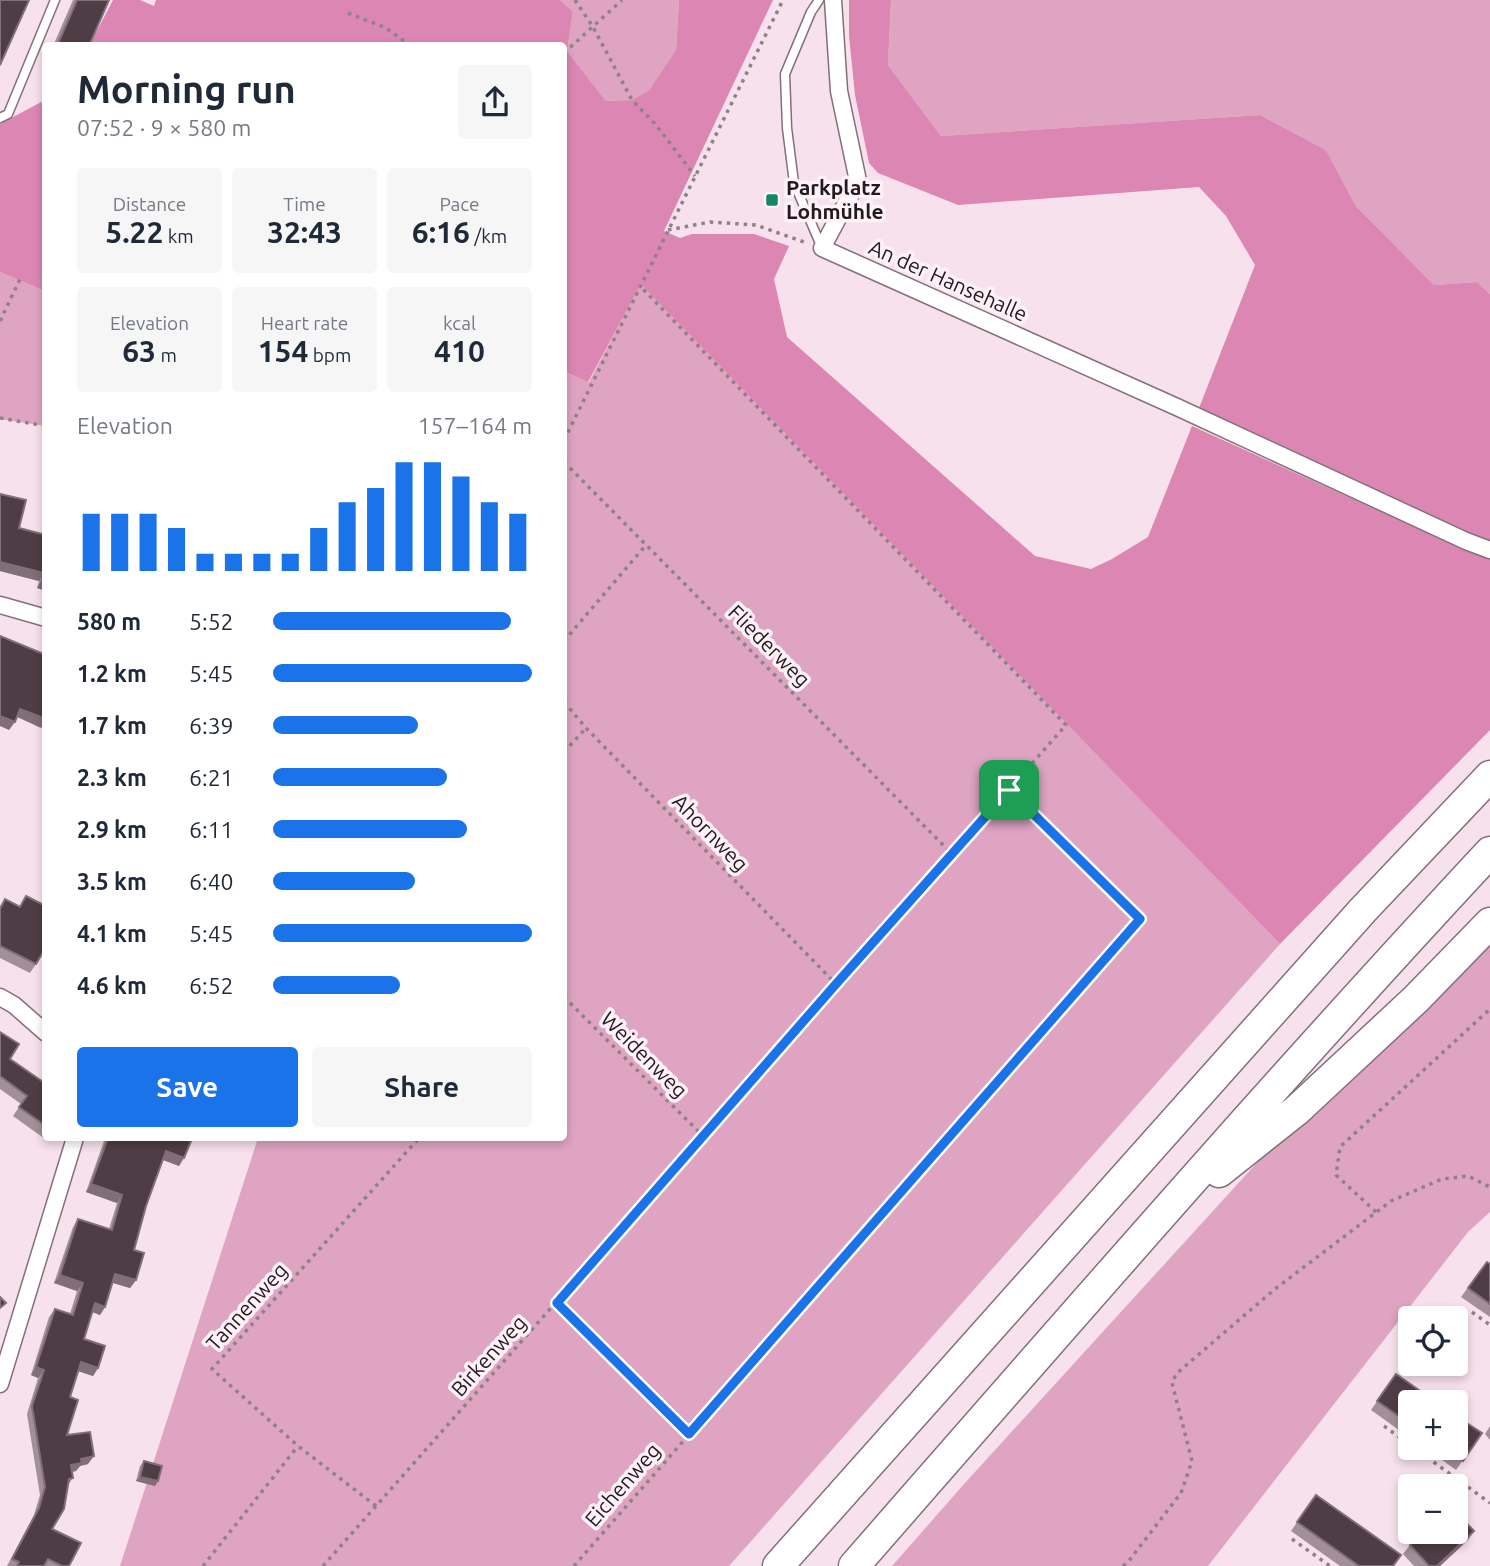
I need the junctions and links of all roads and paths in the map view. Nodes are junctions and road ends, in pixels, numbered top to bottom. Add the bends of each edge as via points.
1 (55, 0) edge
2 (575, 0) edge
3 (622, 0) edge
4 (783, 0) edge
5 (819, 0) edge
6 (833, 0) edge
7 (348, 13) dead end
8 (593, 27) junction
9 (405, 42) edge
10 (567, 50) edge
11 (0, 118) edge
12 (695, 176) junction
13 (668, 230) junction
14 (822, 248) junction
15 (21, 277) dead end
16 (640, 286) junction
17 (0, 321) edge
18 (0, 418) edge
19 (42, 425) edge
20 (567, 434) edge
21 (567, 465) edge
22 (646, 545) junction
23 (1490, 550) edge
24 (0, 605) edge
25 (42, 617) edge
26 (567, 637) edge
27 (567, 706) edge
28 (586, 728) junction
29 (567, 749) edge
30 (1490, 776) edge
31 (1009, 790) junction
32 (1490, 852) edge
33 (951, 853) junction
34 (1490, 923) edge
35 (836, 984) junction
36 (0, 997) edge
37 (567, 1000) edge
38 (1490, 1009) edge
39 (42, 1030) edge
40 (702, 1136) junction
41 (74, 1141) edge
42 (416, 1141) edge
43 (1490, 1187) edge
44 (1376, 1212) junction
45 (1153, 1224) junction
46 (557, 1303) junction
47 (1472, 1312) dead end
48 (1490, 1325) edge
49 (0, 1384) edge
50 (1384, 1426) dead end
51 (689, 1434) junction
52 (1398, 1436) edge
53 (298, 1446) junction
54 (1431, 1460) edge
55 (1490, 1503) edge
56 (376, 1506) junction
57 (1292, 1539) dead end
58 (203, 1566) edge
59 (323, 1566) edge
60 (574, 1566) edge
61 (778, 1566) edge
62 (854, 1566) edge
63 (1123, 1566) edge
64 (1330, 1566) edge

1 - 11 lane via 8,114
2 - 8 path
3 - 8 path
4 - 12 path
5 - 14 lane via 785,74 794,184
6 - 14 street via 839,91 858,181
7 - 9 path via 386,28
8 - 10 path
8 - 12 path via 632,100
12 - 13 path
13 - 14 path via 710,222 756,225
13 - 16 path
14 - 23 street, An der Hansehalle
15 - 17 path
16 - 20 path
16 - 31 path, Birkenweg via 1066,725
18 - 19 path
21 - 22 path, Fliederweg
22 - 26 path
22 - 33 path, Fliederweg
24 - 25 street
27 - 28 path, Ahornweg
28 - 29 path
28 - 35 path, Ahornweg
30 - 61 highway via 1363,910
31 - 33 path, Birkenweg
31 - 51 path, Eichenweg via 1140,919
32 - 45 highway
33 - 35 path, Birkenweg
34 - 45 highway via 1297,1110
35 - 40 path, Birkenweg
36 - 39 street
37 - 40 path, Weidenweg
38 - 44 path via 1340,1147 1336,1175
40 - 46 path, Birkenweg
41 - 49 street
42 - 53 path, Tannenweg via 212,1369
43 - 44 path via 1468,1176 1441,1180
44 - 63 path via 1176,1374 1172,1383 1192,1461 1181,1493
45 - 62 highway
46 - 51 path
46 - 56 path, Birkenweg
47 - 48 path
50 - 52 path
51 - 60 path, Eichenweg
53 - 56 path, Tannenweg
53 - 58 path
54 - 55 path
56 - 59 path, Birkenweg
57 - 64 path

